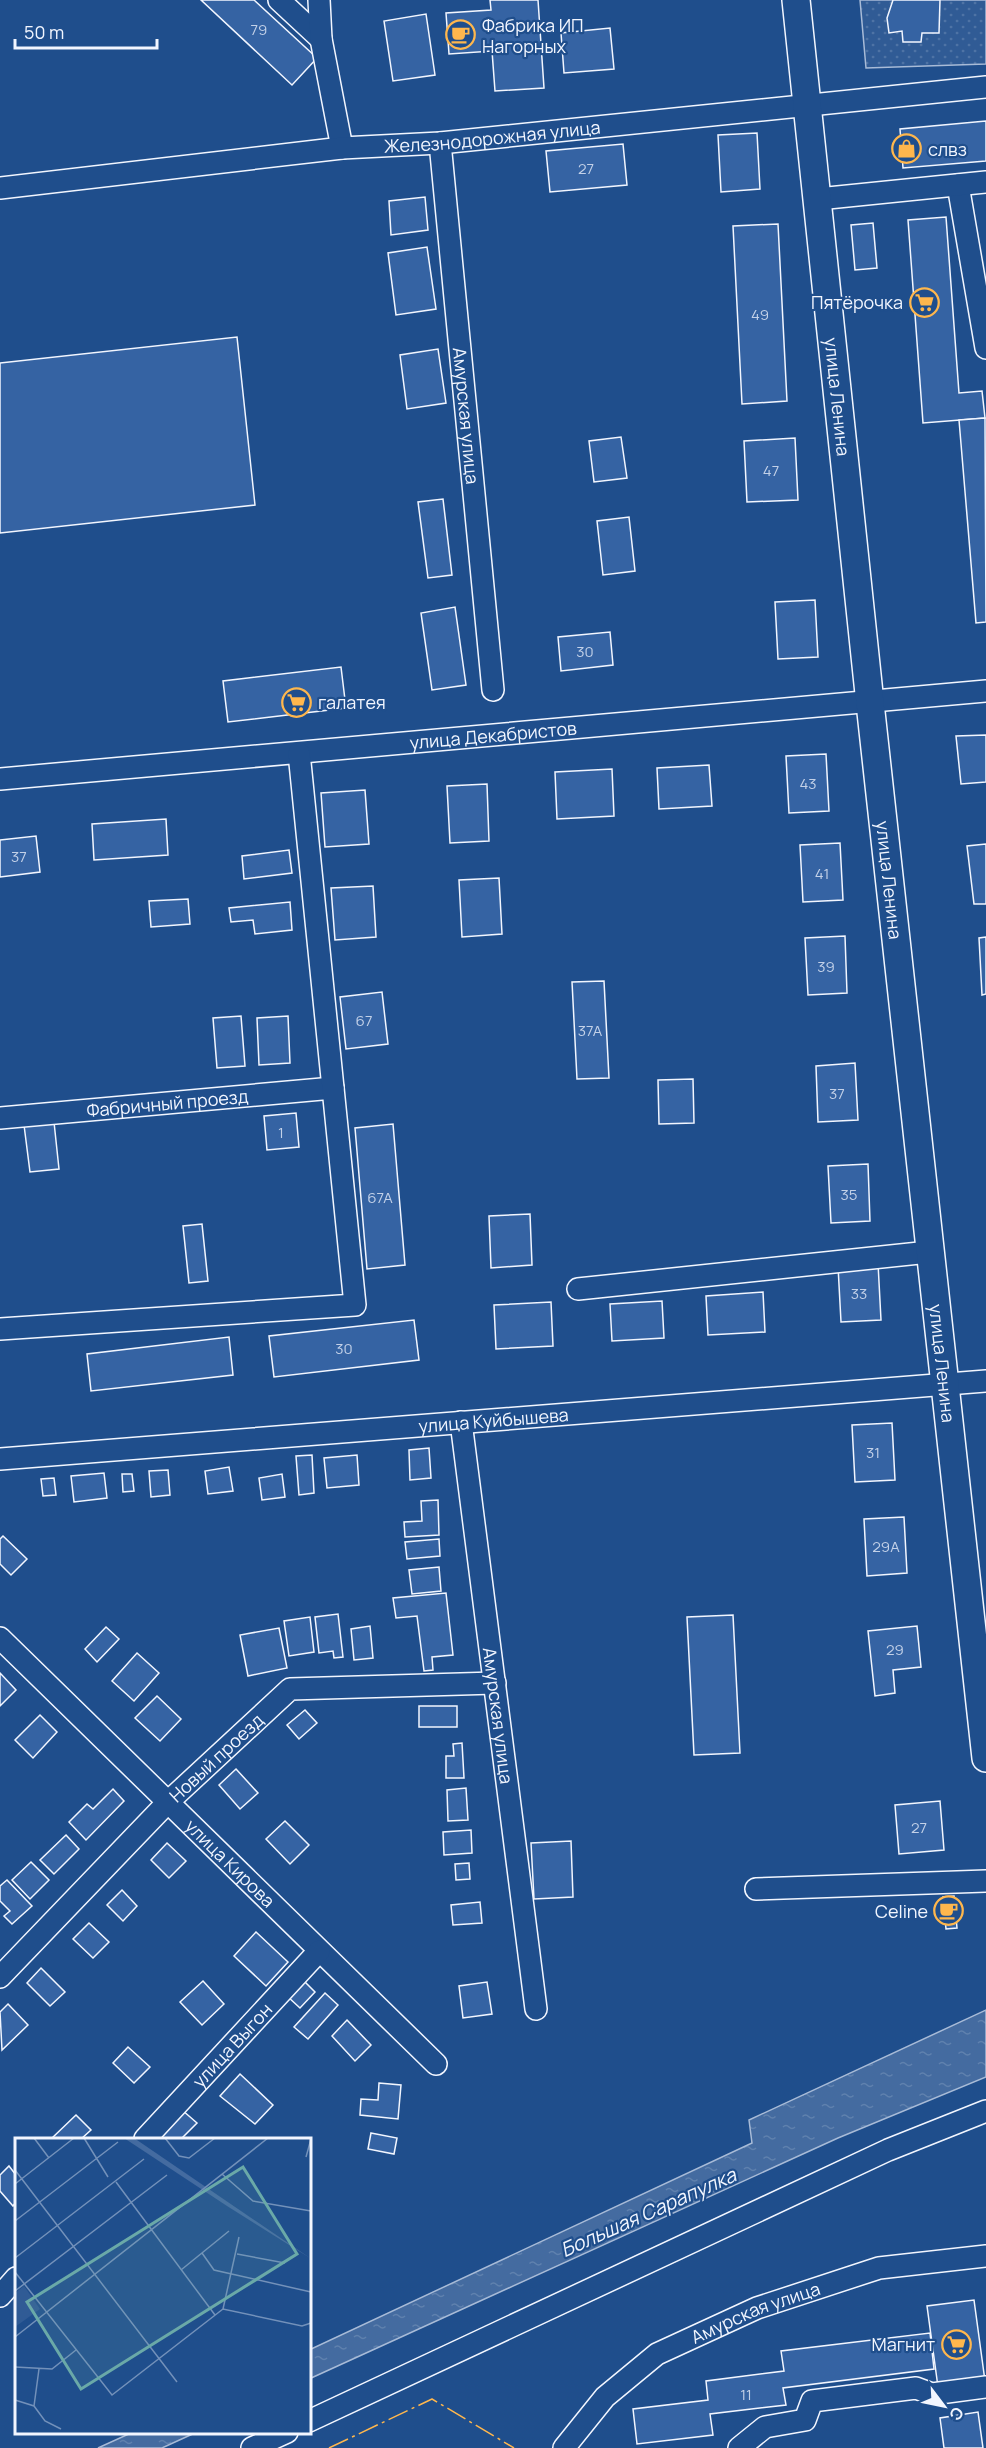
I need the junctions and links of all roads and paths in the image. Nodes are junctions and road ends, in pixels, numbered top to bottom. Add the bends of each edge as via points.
1 (279, 0) edge
2 (319, 0) edge
3 (796, 0) edge
4 (321, 39) junction
5 (986, 87) edge
6 (808, 106) junction
7 (440, 143) junction
8 (342, 148) junction
9 (986, 182) edge
10 (958, 185) junction
11 (0, 188) edge
12 (818, 199) junction
13 (986, 348) edge
14 (493, 690) dead end
15 (986, 691) edge
16 (870, 704) junction
17 (299, 753) junction
18 (0, 779) edge
19 (333, 1088) junction
20 (0, 1118) edge
21 (929, 1252) junction
22 (578, 1289) dead end
23 (0, 1329) edge
24 (986, 1381) edge
25 (944, 1383) junction
26 (461, 1422) junction
27 (0, 1460) edge
28 (0, 1638) edge
29 (495, 1683) junction
30 (986, 1758) edge
31 (168, 1802) junction
32 (986, 1881) edge
33 (756, 1889) dead end
34 (318, 1951) junction
35 (0, 1977) edge
36 (537, 2009) dead end
37 (436, 2064) dead end
38 (986, 2111) edge
39 (146, 2138) edge
40 (986, 2256) edge
41 (15, 2279) edge
42 (0, 2296) edge
43 (986, 2387) edge
44 (310, 2421) edge
45 (285, 2433) edge
46 (252, 2448) edge
47 (564, 2448) edge
48 (739, 2448) edge

1 - 4 street
2 - 4 street
3 - 6 main road, улица Ленина
4 - 8 street
5 - 6 street, Железнодорожная улица
6 - 7 street, Железнодорожная улица
6 - 12 main road, улица Ленина
7 - 8 street, Железнодорожная улица
7 - 14 street, Амурская улица
8 - 11 street, Железнодорожная улица
9 - 10 street
10 - 12 street
10 - 13 street
12 - 16 main road, улица Ленина
15 - 16 street, улица Декабристов
16 - 17 street, улица Декабристов
16 - 21 main road, улица Ленина
17 - 18 street, улица Декабристов
17 - 19 street
19 - 20 street, Фабричный проезд
19 - 23 street via 355,1305
21 - 22 street
21 - 25 main road, улица Ленина
24 - 25 street, улица Куйбышева
25 - 26 street, улица Куйбышева
25 - 30 main road, улица Ленина
26 - 27 street, улица Куйбышева
26 - 29 street, Амурская улица
28 - 31 street, улица Кирова
29 - 31 street, Новый проезд via 290,1689
29 - 36 street, Амурская улица
31 - 34 street, улица Кирова
31 - 35 street, Новый проезд
32 - 33 street
34 - 37 street, улица Кирова
34 - 39 street, улица Выгон
38 - 44 street via 888,2150
40 - 47 street, Амурская улица via 879,2268 757,2308 657,2354 604,2397
41 - 42 street
43 - 48 street via 932,2394 916,2388 812,2401 805,2420 765,2427
45 - 46 street

